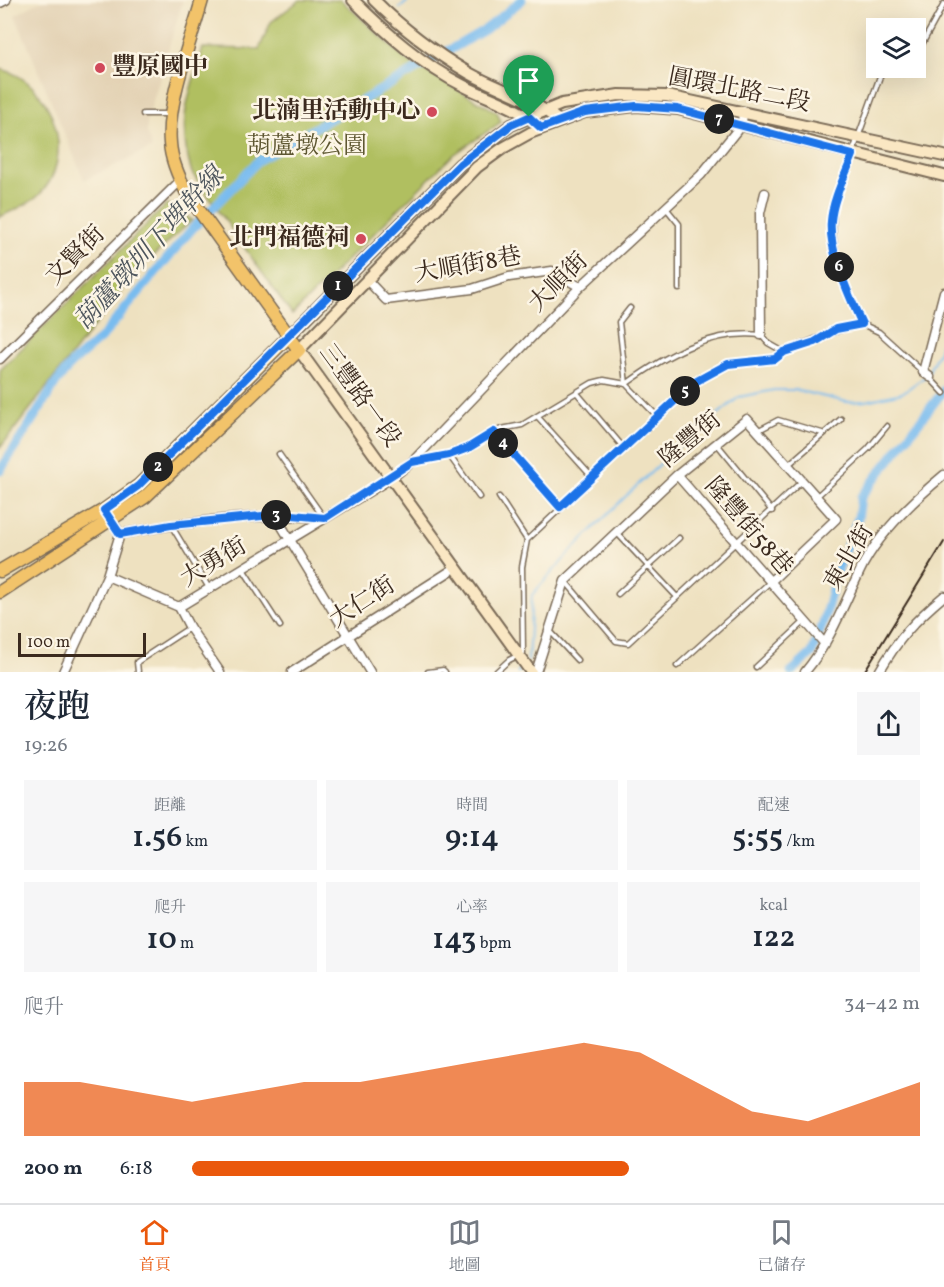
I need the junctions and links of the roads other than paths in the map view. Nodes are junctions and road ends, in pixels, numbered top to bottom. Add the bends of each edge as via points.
1 (6, 0) edge
2 (202, 0) edge
3 (353, 0) edge
4 (374, 0) edge
5 (0, 3) edge
6 (944, 4) edge
7 (926, 37) edge
8 (880, 78) edge
9 (545, 109) junction
10 (744, 111) junction
11 (143, 114) dead end
12 (171, 114) junction
13 (529, 117) junction
14 (558, 121) junction
15 (742, 124) junction
16 (541, 128) junction
17 (859, 137) junction
18 (853, 155) junction
19 (944, 156) edge
20 (944, 176) edge
21 (180, 181) junction
22 (765, 193) dead end
23 (666, 208) junction
24 (366, 280) junction
25 (580, 287) junction
26 (679, 289) dead end
27 (944, 292) edge
28 (630, 308) dead end
29 (862, 324) junction
30 (761, 335) junction
31 (289, 336) junction
32 (299, 350) junction
33 (784, 352) junction
34 (0, 359) edge
35 (926, 374) junction
36 (626, 384) junction
37 (577, 393) junction
38 (944, 393) edge
39 (537, 416) junction
40 (657, 416) junction
41 (841, 419) dead end
42 (887, 426) dead end
43 (758, 431) junction
44 (494, 432) junction
45 (823, 433) junction
46 (717, 443) junction
47 (623, 448) junction
48 (279, 454) dead end
49 (449, 455) junction
50 (412, 462) junction
51 (787, 466) junction
52 (944, 475) edge
53 (677, 476) junction
54 (393, 477) junction
55 (592, 477) junction
56 (801, 482) junction
57 (479, 497) dead end
58 (499, 497) dead end
59 (816, 497) junction
60 (560, 507) junction
61 (772, 511) junction
62 (108, 515) junction
63 (275, 515) junction
64 (325, 518) junction
65 (171, 525) junction
66 (617, 533) junction
67 (120, 534) junction
68 (679, 538) dead end
69 (290, 540) junction
70 (527, 540) junction
71 (737, 545) junction
72 (648, 566) junction
73 (455, 568) junction
74 (242, 569) junction
75 (0, 571) edge
76 (107, 576) junction
77 (565, 581) junction
78 (770, 582) junction
79 (210, 588) junction
80 (0, 592) edge
81 (618, 594) dead end
82 (677, 597) junction
83 (944, 597) edge
84 (179, 607) junction
85 (805, 621) junction
86 (280, 626) dead end
87 (190, 628) junction
88 (549, 631) junction
89 (348, 636) junction
90 (824, 642) junction
91 (519, 656) junction
92 (577, 660) dead end
93 (677, 666) dead end
94 (756, 667) dead end
95 (63, 672) edge
96 (138, 672) edge
97 (220, 672) edge
98 (292, 672) edge
99 (370, 672) edge
100 (428, 672) edge
101 (445, 672) edge
102 (496, 672) edge
103 (531, 672) edge
104 (536, 672) edge
105 (805, 672) edge
106 (879, 672) edge

1 - 5 street
2 - 12 main road
3 - 13 street via 387,34 434,67
4 - 9 street via 395,21 470,73
6 - 7 lane
8 - 17 lane
9 - 10 street, 圓環北路二段 via 589,98 635,94
9 - 13 street, 圓環北路二段
9 - 14 street
10 - 15 street
10 - 17 street, 圓環北路二段
11 - 12 lane
12 - 21 main road via 170,145
13 - 16 street
13 - 31 street, 圓環北路二段 via 495,136 460,164
14 - 15 street, 圓環北路二段 via 602,109 636,106 678,109
14 - 16 street, 圓環北路二段
15 - 18 street, 圓環北路二段
15 - 23 street, 大順街 via 700,175
16 - 24 street, 圓環北路二段 via 477,167
17 - 18 lane
17 - 19 street, 圓環北路二段
18 - 20 street, 圓環北路二段
18 - 29 lane via 835,201 831,224 843,284
21 - 31 main road, 三豐路一段
21 - 34 street, 文賢街
22 - 30 street via 760,213
23 - 25 street, 大順街
23 - 26 lane via 679,224
24 - 25 street, 大順街8巷 via 386,300 472,289 509,277 552,271
24 - 32 street, 圓環北路二段
25 - 50 street, 大順街
27 - 35 street
28 - 36 lane via 619,322
29 - 33 lane via 836,329 815,342
29 - 35 lane via 879,332
30 - 33 lane
30 - 36 lane via 710,339 678,350
31 - 32 main road, 三豐路一段
31 - 62 main road
32 - 54 street, 三豐路一段
32 - 62 main road via 145,497
33 - 40 lane via 775,359 728,364 695,382
35 - 38 lane
36 - 37 lane via 604,380
36 - 40 lane
37 - 39 lane
37 - 47 lane
39 - 44 lane via 522,425
39 - 55 lane
40 - 47 lane
41 - 45 lane
42 - 59 lane
43 - 45 lane via 778,420
43 - 46 street, 隆豐街 via 747,419
43 - 51 street, 隆豐街
44 - 49 lane
44 - 60 lane
45 - 51 lane
46 - 53 street, 隆豐街
46 - 61 lane
47 - 55 lane
48 - 64 lane
49 - 50 lane
49 - 57 lane
50 - 54 street, 大順街
51 - 56 street, 隆豐街
52 - 90 street, 東北街 via 919,496 865,561
53 - 66 street, 隆豐街
53 - 71 street, 隆豐街58巷
54 - 64 street, 大勇街
54 - 73 street, 三豐路一段
55 - 60 lane
56 - 59 street, 隆豐街
56 - 61 lane
58 - 70 lane
59 - 78 street, 隆豐街 via 836,519
60 - 70 lane
61 - 71 lane
62 - 67 street
62 - 75 main road
62 - 80 main road
63 - 64 street
63 - 65 street
63 - 69 street
64 - 69 street, 大勇街
65 - 67 street
65 - 79 lane
66 - 72 lane
66 - 77 street, 隆豐街
67 - 76 street
68 - 72 lane
69 - 74 street, 大勇街
69 - 89 street
70 - 91 lane via 522,567 524,653
71 - 78 street, 隆豐街58巷
71 - 82 lane
72 - 81 lane
72 - 82 lane
73 - 89 street, 大仁街
73 - 91 street, 三豐路一段
74 - 79 street, 大勇街
74 - 86 lane
76 - 84 street
76 - 95 street
77 - 82 lane via 616,641 628,643
77 - 88 street, 隆豐街
78 - 85 street, 隆豐街58巷
78 - 93 lane
79 - 84 street, 大勇街
83 - 106 street via 914,621
84 - 87 street
85 - 90 street, 隆豐街58巷
85 - 94 lane
87 - 96 lane via 137,662
87 - 97 street
88 - 92 lane
88 - 104 street, 隆豐街
89 - 98 street, 大仁街
89 - 99 street
90 - 105 street, 東北街
91 - 102 lane
91 - 103 street, 三豐路一段
100 - 101 lane

